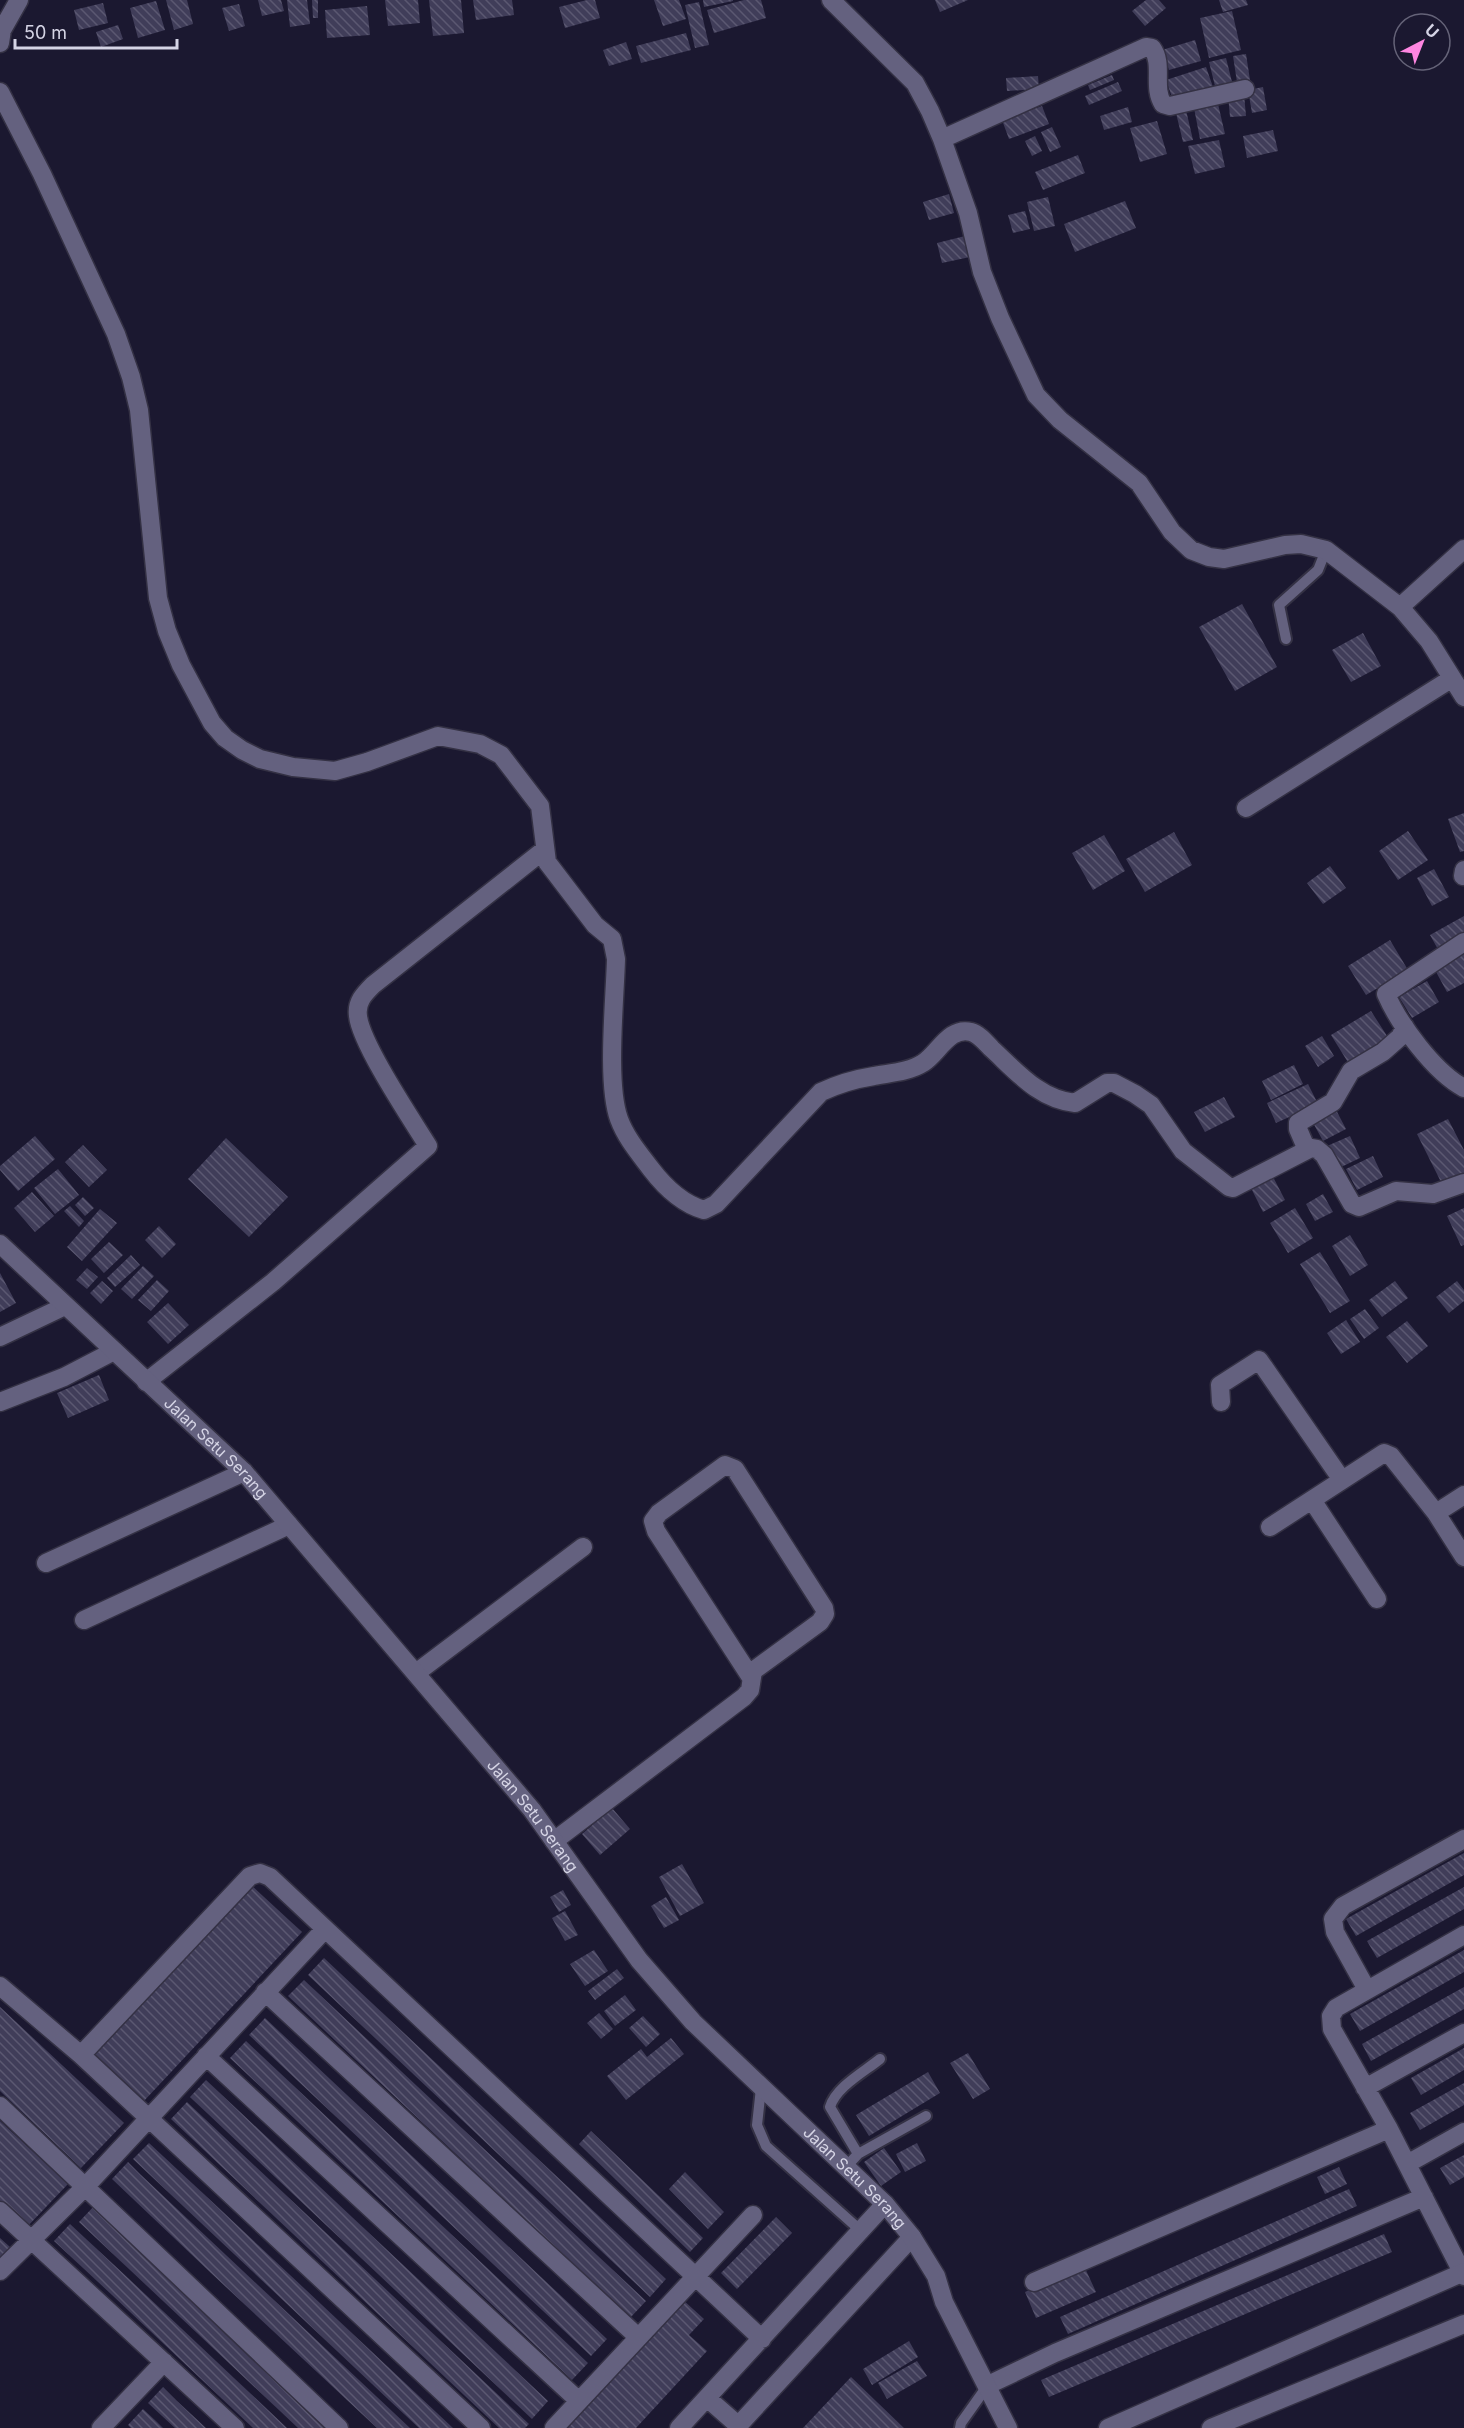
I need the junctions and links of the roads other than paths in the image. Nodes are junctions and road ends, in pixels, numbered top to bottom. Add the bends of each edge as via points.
1 (19, 0) edge
2 (831, 0) edge
3 (0, 43) edge
4 (1245, 89) dead end
5 (0, 92) edge
6 (942, 139) junction
7 (1464, 549) edge
8 (1326, 550) junction
9 (1400, 607) junction
10 (1286, 639) dead end
11 (1451, 679) junction
12 (1464, 697) edge
13 (1246, 808) dead end
14 (544, 850) junction
15 (1464, 942) edge
16 (1405, 1028) junction
17 (1464, 1088) edge
18 (1307, 1150) junction
19 (1464, 1183) edge
20 (0, 1244) edge
21 (65, 1306) junction
22 (0, 1337) edge
23 (114, 1351) junction
24 (146, 1382) junction
25 (0, 1402) edge
26 (1221, 1402) dead end
27 (244, 1472) junction
28 (1342, 1480) junction
29 (1464, 1495) edge
30 (1312, 1500) junction
31 (1436, 1513) junction
32 (289, 1525) junction
33 (1270, 1527) dead end
34 (583, 1547) dead end
35 (1464, 1557) edge
36 (46, 1563) dead end
37 (1377, 1599) dead end
38 (84, 1620) dead end
39 (416, 1673) junction
40 (750, 1676) junction
41 (1464, 1839) edge
42 (554, 1841) junction
43 (325, 1929) junction
44 (1464, 1935) edge
45 (0, 1986) edge
46 (1366, 1988) junction
47 (265, 1992) junction
48 (1464, 2033) edge
49 (81, 2055) junction
50 (206, 2056) junction
51 (880, 2059) dead end
52 (761, 2088) junction
53 (1365, 2088) junction
54 (0, 2106) edge
55 (926, 2116) dead end
56 (148, 2118) junction
57 (1389, 2129) junction
58 (1464, 2132) edge
59 (852, 2160) junction
60 (1407, 2164) junction
61 (86, 2187) junction
62 (1424, 2197) junction
63 (885, 2204) junction
64 (0, 2211) edge
65 (753, 2215) dead end
66 (860, 2230) junction
67 (912, 2237) junction
68 (34, 2241) junction
69 (0, 2271) edge
70 (1464, 2274) edge
71 (695, 2275) junction
72 (1035, 2282) dead end
73 (1464, 2324) edge
74 (638, 2337) junction
75 (762, 2339) junction
76 (164, 2362) junction
77 (988, 2385) junction
78 (707, 2398) junction
79 (579, 2401) junction
80 (106, 2426) edge
81 (737, 2427) edge
82 (235, 2428) edge
83 (339, 2428) edge
84 (481, 2428) edge
85 (554, 2428) edge
86 (680, 2428) edge
87 (960, 2428) edge
88 (1008, 2428) edge
89 (1108, 2428) edge
90 (1211, 2428) edge

1 - 3 street via 2,30
2 - 6 street via 915,83
4 - 6 street via 1170,106 1163,104 1159,98 1157,58 1152,48 1146,47
5 - 14 street via 116,334 131,377 139,410 158,598 181,665 212,723 225,738 260,759 335,771 438,736 480,744 501,755 532,792 542,812
6 - 8 street via 968,213 982,272 1036,395 1060,420 1139,483 1172,532 1191,550 1224,559 1285,545 1302,544
7 - 9 street
8 - 9 street
8 - 10 lane via 1318,570 1279,605
9 - 11 street via 1429,641
11 - 12 street
11 - 13 street
14 - 18 street via 547,861 595,926 612,939 616,959 614,1073 618,1117 629,1140 656,1175 694,1207 704,1210 716,1204 821,1092 838,1084 923,1063 951,1036 963,1031 977,1036 1050,1098 1075,1103 1107,1083 1135,1094 1163,1119 1183,1151 1229,1187
14 - 24 street via 373,985 359,1003 358,1017 368,1041 428,1146 273,1282
15 - 16 street via 1388,991
16 - 17 street via 1443,1073
16 - 18 street via 1383,1052 1351,1071 1333,1102 1298,1123
18 - 19 street via 1317,1149 1324,1155 1353,1204 1359,1207 1396,1191 1441,1193
20 - 21 street, Jalan Setu Serang
21 - 22 street
21 - 23 street, Jalan Setu Serang
23 - 24 street, Jalan Setu Serang
23 - 25 street via 64,1377
24 - 27 street, Jalan Setu Serang
26 - 28 street via 1220,1385 1259,1360
27 - 32 street, Jalan Setu Serang
27 - 36 street
28 - 30 street
28 - 31 street via 1384,1453 1391,1456
29 - 31 street
30 - 33 street
30 - 37 street
31 - 35 street
32 - 38 street
32 - 39 street, Jalan Setu Serang
34 - 39 street
39 - 42 street, Jalan Setu Serang
40 - 40 street via 653,1521 725,1465 735,1469 825,1614
40 - 42 street via 750,1690 744,1696
41 - 46 street via 1343,1906 1333,1919 1335,1932
42 - 52 street, Jalan Setu Serang via 639,1960 693,2022
43 - 47 street
43 - 49 street via 270,1877 260,1873 250,1876
43 - 71 street
44 - 46 street
45 - 49 street
46 - 53 street via 1336,2008 1331,2016 1332,2029
47 - 50 street
47 - 74 street
48 - 53 street
49 - 56 street
50 - 56 street
50 - 79 street
51 - 59 lane via 843,2088 830,2107
52 - 59 street, Jalan Setu Serang
52 - 66 lane via 757,2125 766,2146
53 - 57 street
54 - 61 street
55 - 59 lane
56 - 61 street
56 - 84 street
57 - 60 street
57 - 72 street
58 - 60 street
59 - 63 street, Jalan Setu Serang
60 - 62 street
61 - 68 street
61 - 83 street
62 - 70 street
62 - 77 street
63 - 66 street
63 - 67 street, Jalan Setu Serang
64 - 68 street
65 - 71 street
66 - 75 street
67 - 77 street, Jalan Setu Serang via 936,2276 944,2302
67 - 81 street
68 - 69 street
68 - 76 street
70 - 89 street
71 - 74 street
71 - 75 street
73 - 90 street
74 - 79 street
75 - 78 street
76 - 80 street
76 - 82 street
77 - 87 lane
77 - 88 street, Jalan Setu Serang
78 - 81 street
78 - 86 street
79 - 85 street

